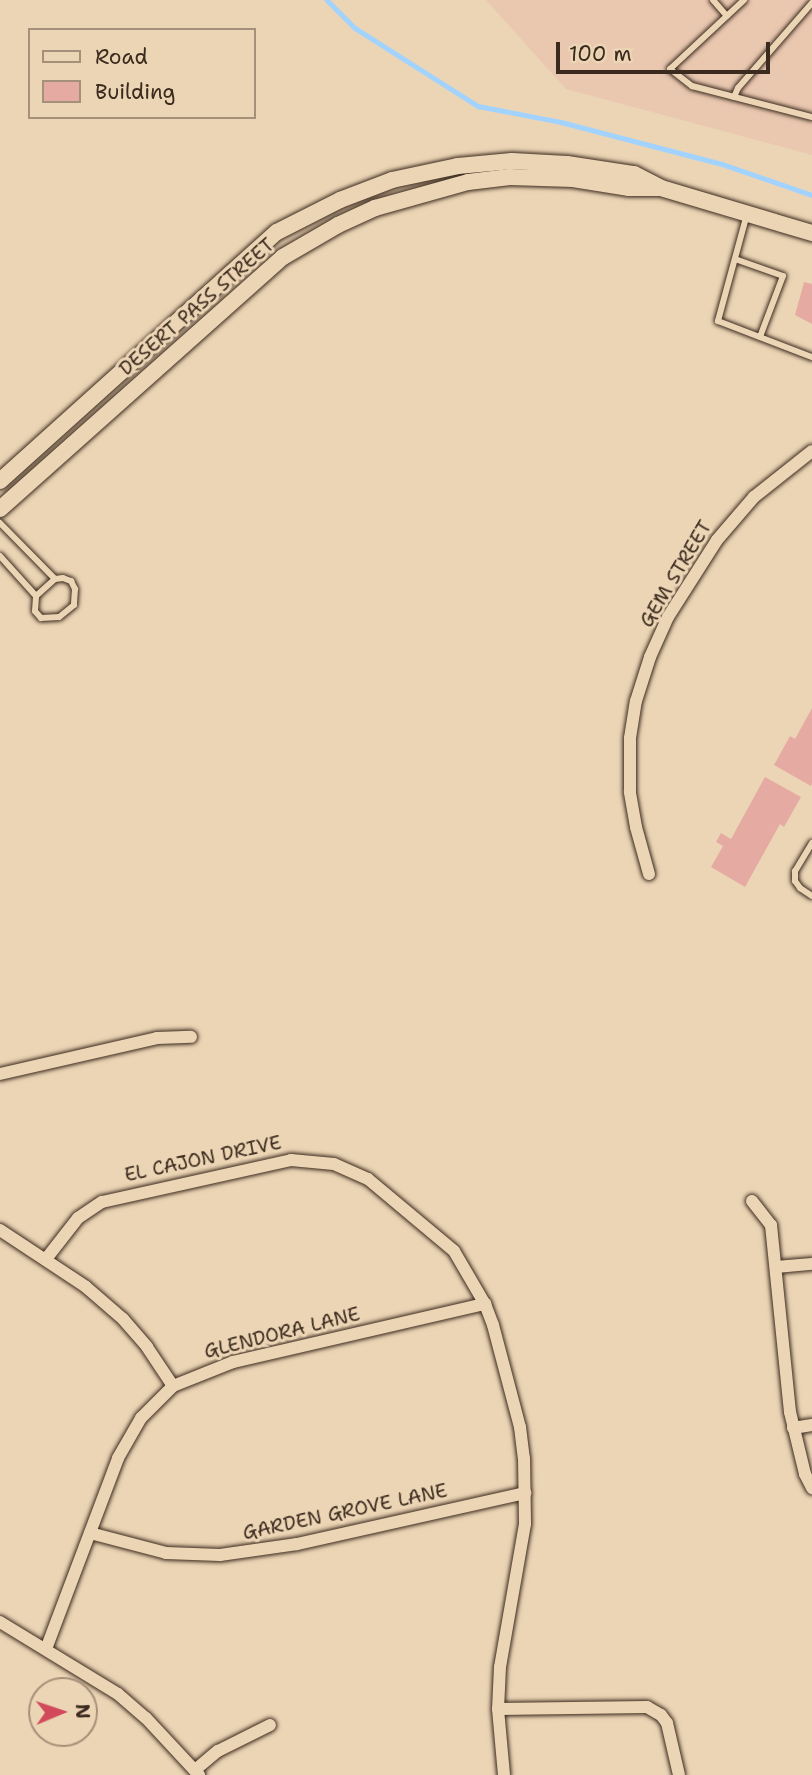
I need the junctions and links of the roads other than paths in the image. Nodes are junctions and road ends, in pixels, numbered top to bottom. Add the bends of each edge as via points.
1 (713, 0) edge
2 (744, 0) edge
3 (812, 3) edge
4 (727, 16) junction
5 (734, 97) junction
6 (812, 117) edge
7 (660, 187) junction
8 (747, 212) junction
9 (812, 233) edge
10 (268, 241) junction
11 (283, 257) junction
12 (734, 259) junction
13 (760, 337) junction
14 (812, 357) edge
15 (812, 451) edge
16 (0, 481) edge
17 (0, 509) edge
18 (0, 523) edge
19 (0, 556) edge
20 (55, 579) junction
21 (36, 596) junction
22 (812, 843) edge
23 (649, 874) dead end
24 (812, 896) edge
25 (191, 1037) dead end
26 (0, 1074) edge
27 (752, 1201) dead end
28 (0, 1230) edge
29 (46, 1259) junction
30 (812, 1264) edge
31 (776, 1267) junction
32 (485, 1304) junction
33 (173, 1386) junction
34 (812, 1426) edge
35 (793, 1428) junction
36 (812, 1488) edge
37 (525, 1493) junction
38 (90, 1533) junction
39 (0, 1622) edge
40 (46, 1649) junction
41 (498, 1709) junction
42 (270, 1725) dead end
43 (197, 1772) edge
44 (504, 1775) edge
45 (678, 1775) edge

1 - 4 lane
2 - 4 lane
3 - 5 lane
4 - 5 lane via 670,69 692,86
5 - 6 lane
7 - 8 street, DESERT PASS STREET
7 - 10 street, DESERT PASS STREET via 634,174 567,164 512,161 458,166 392,180 340,200
7 - 11 street, DESERT PASS STREET via 510,177 468,182 374,208
8 - 9 street, DESERT PASS STREET
8 - 12 lane
10 - 11 street
10 - 16 street, DESERT PASS STREET
11 - 17 street, DESERT PASS STREET
12 - 13 lane via 718,321
12 - 13 lane via 783,276
13 - 14 lane
15 - 23 street, GEM STREET via 754,497 717,540 668,617 650,657 636,701 630,765 636,827
18 - 20 lane
19 - 21 lane
20 - 21 lane
20 - 21 lane via 71,581 75,589 70,611 41,618 35,611
22 - 24 lane via 795,871 800,888
25 - 26 street via 157,1038
27 - 31 street via 771,1225
28 - 29 street
29 - 32 street, EL CAJON DRIVE via 78,1218 102,1202 278,1161 310,1160 334,1164 368,1179 435,1233 466,1268
29 - 33 street via 123,1319
30 - 31 street
31 - 35 street
32 - 33 street, GLENDORA LANE via 233,1362
32 - 37 street, EL CAJON DRIVE via 520,1427
33 - 38 street, GLENDORA LANE via 132,1430
34 - 35 street
35 - 36 street
37 - 38 street, GARDEN GROVE LANE via 297,1544 220,1555 166,1553
37 - 41 street, EL CAJON DRIVE via 521,1558 505,1632
38 - 40 street, GLENDORA LANE
39 - 40 street
40 - 43 street via 117,1694
41 - 44 street, EL CAJON DRIVE
41 - 45 street via 647,1707 667,1723
42 - 43 street via 218,1751

